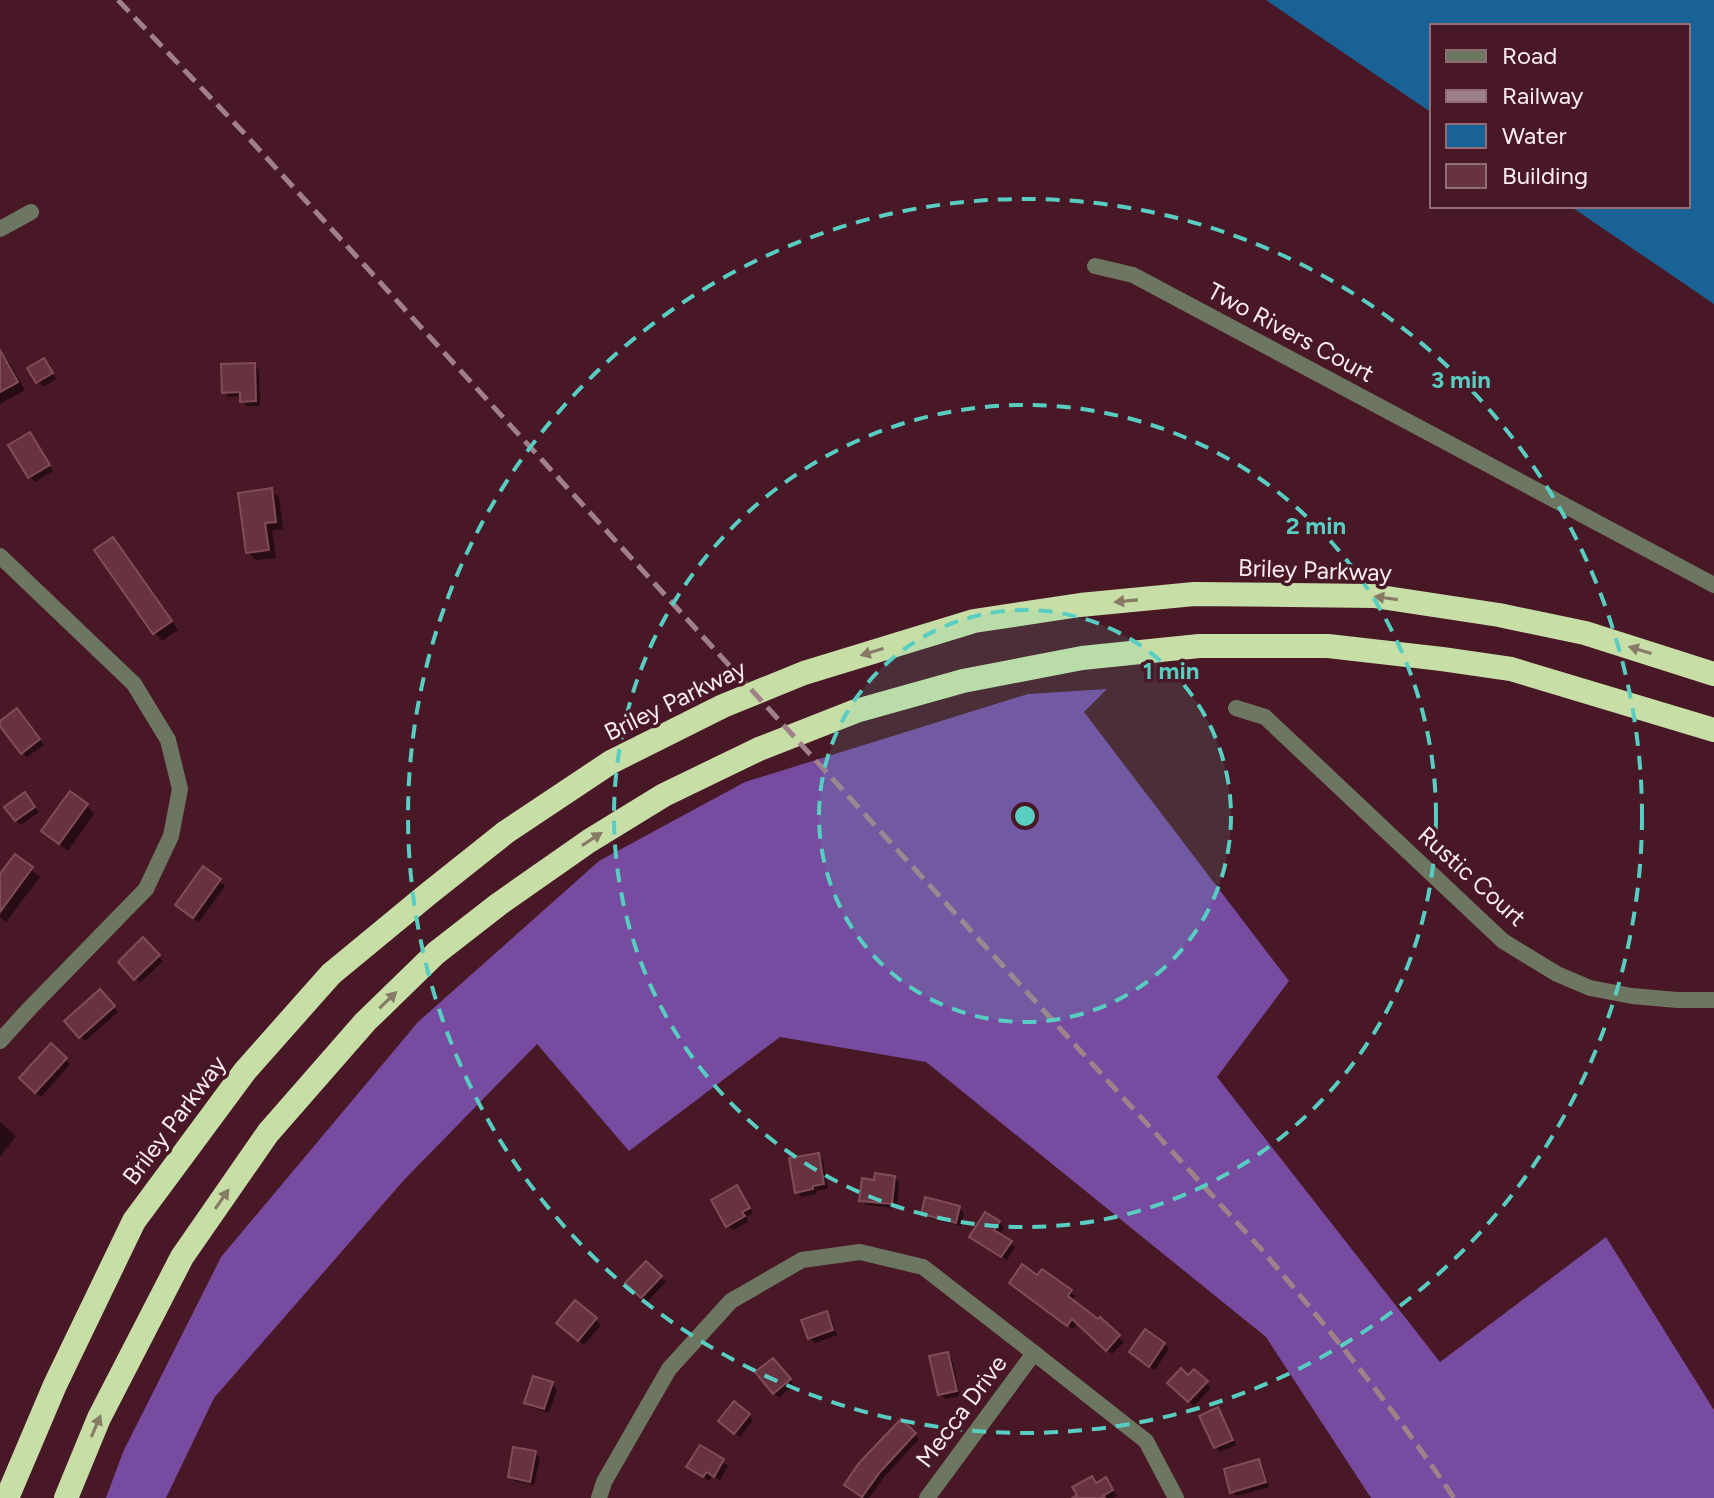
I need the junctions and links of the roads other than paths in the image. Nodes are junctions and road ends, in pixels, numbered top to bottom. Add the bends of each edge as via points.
1 (31, 212) dead end
2 (0, 229) edge
3 (1095, 266) dead end
4 (0, 556) edge
5 (1714, 585) edge
6 (1714, 674) edge
7 (1236, 708) dead end
8 (1714, 730) edge
9 (1714, 1000) edge
10 (0, 1041) edge
11 (1034, 1353) junction
12 (7, 1498) edge
13 (66, 1498) edge
14 (599, 1498) edge
15 (927, 1498) edge
16 (1176, 1498) edge

1 - 2 street
3 - 5 street, Two Rivers Court via 1133,275
4 - 10 street via 134,684 168,740 180,789 171,836 146,889
6 -> 12 highway, Briley Parkway via 1585,633 1499,615 1374,596 1194,594 974,621 804,673 723,706 611,762 506,832 331,974 245,1071 134,1221
7 - 9 street, Rustic Court via 1265,717 1503,941 1557,974 1590,988 1632,996
13 -> 8 highway via 99,1418 182,1257 268,1133 365,1022 436,953 511,895 664,795 759,749 856,711 963,681 1082,658 1199,646 1328,646 1511,669
11 - 14 street via 923,1267 860,1252 802,1260 731,1301 669,1369
11 - 15 street, Mecca Drive
11 - 16 street via 1146,1441

